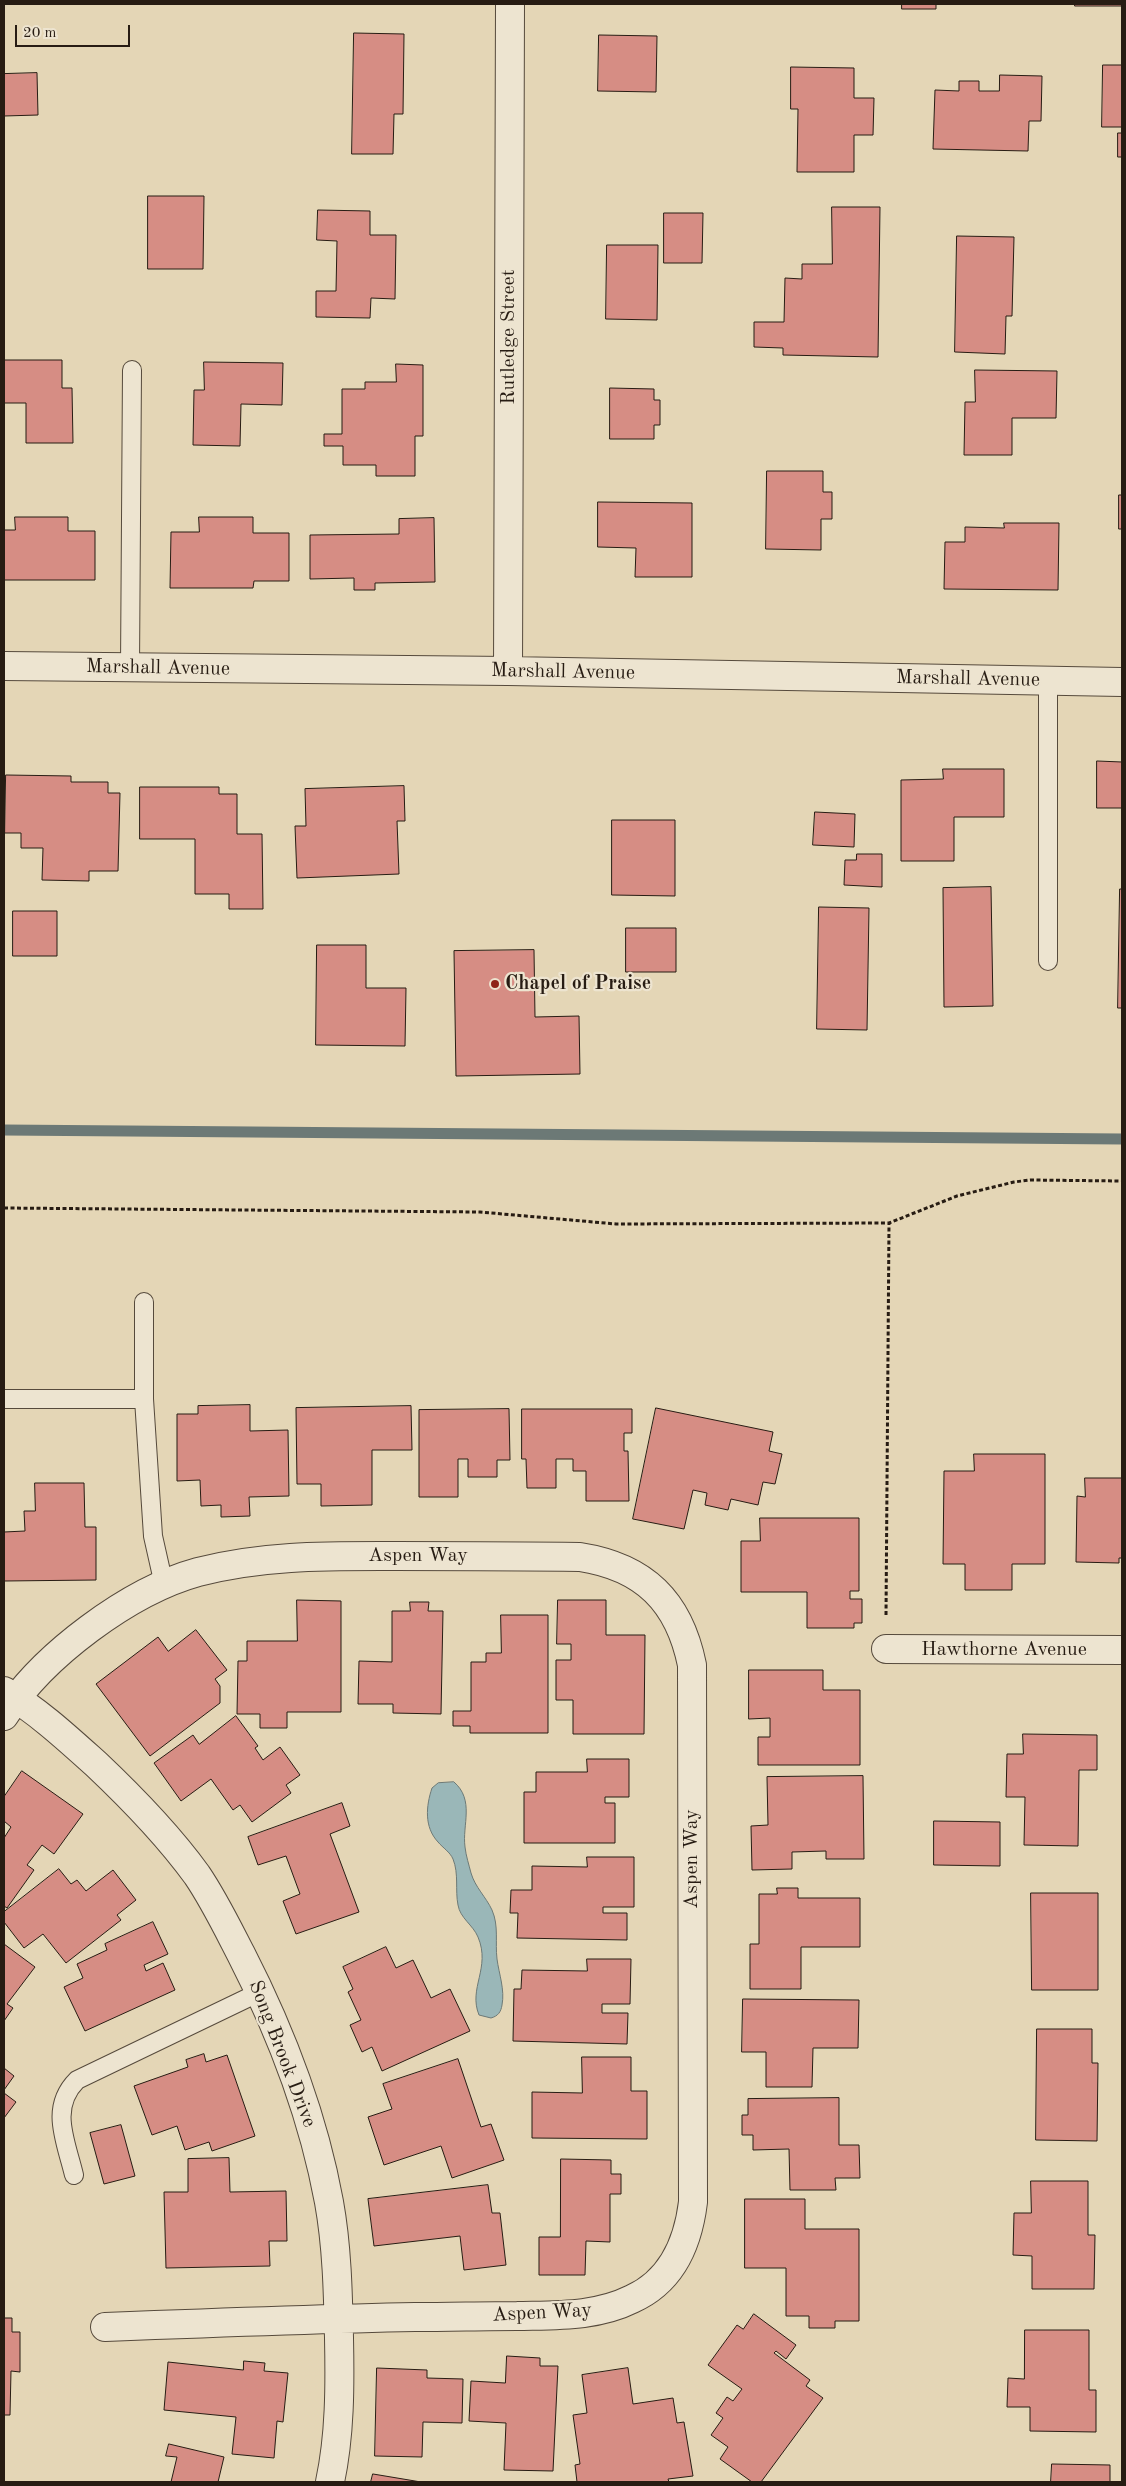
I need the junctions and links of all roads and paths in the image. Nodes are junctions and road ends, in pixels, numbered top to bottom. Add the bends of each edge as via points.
1 (510, 4) edge
2 (132, 370) dead end
3 (4, 666) edge
4 (130, 667) junction
5 (508, 671) junction
6 (1048, 680) junction
7 (1122, 682) edge
8 (1048, 961) dead end
9 (1122, 1181) edge
10 (4, 1208) edge
11 (889, 1223) junction
12 (144, 1302) dead end
13 (4, 1399) edge
14 (144, 1400) junction
15 (164, 1585) junction
16 (886, 1649) joint
17 (1122, 1650) edge
18 (8, 1702) edge
19 (260, 1992) junction
20 (74, 2175) dead end
21 (338, 2319) junction
22 (105, 2327) dead end
23 (330, 2482) edge

1 - 5 street, Rutledge Street
2 - 4 lane
3 - 4 street, Marshall Avenue
4 - 5 street, Marshall Avenue
5 - 6 street, Marshall Avenue
6 - 7 street, Marshall Avenue
6 - 8 lane
9 - 11 path via 1014,1182 957,1196
10 - 11 path via 480,1212 616,1224
11 - 16 path
12 - 14 lane
13 - 14 lane
14 - 15 lane via 153,1536
15 - 18 street, Aspen Way via 115,1611 77,1638
15 - 21 street, Aspen Way via 197,1572 300,1556 580,1557 604,1560 647,1582 664,1599 676,1618 689,1651 692,1665 693,2202 686,2238 679,2254 667,2272 641,2294 617,2306 596,2311 573,2315
16 - 17 street, Hawthorne Avenue
18 - 19 street, Song Brook Drive via 57,1730 123,1790 169,1840 219,1910
19 - 20 lane via 77,2080 63,2098 61,2110 61,2123
19 - 21 street, Song Brook Drive via 282,2044 320,2159 329,2204
21 - 22 street, Aspen Way
21 - 23 street, Song Brook Drive via 338,2432

